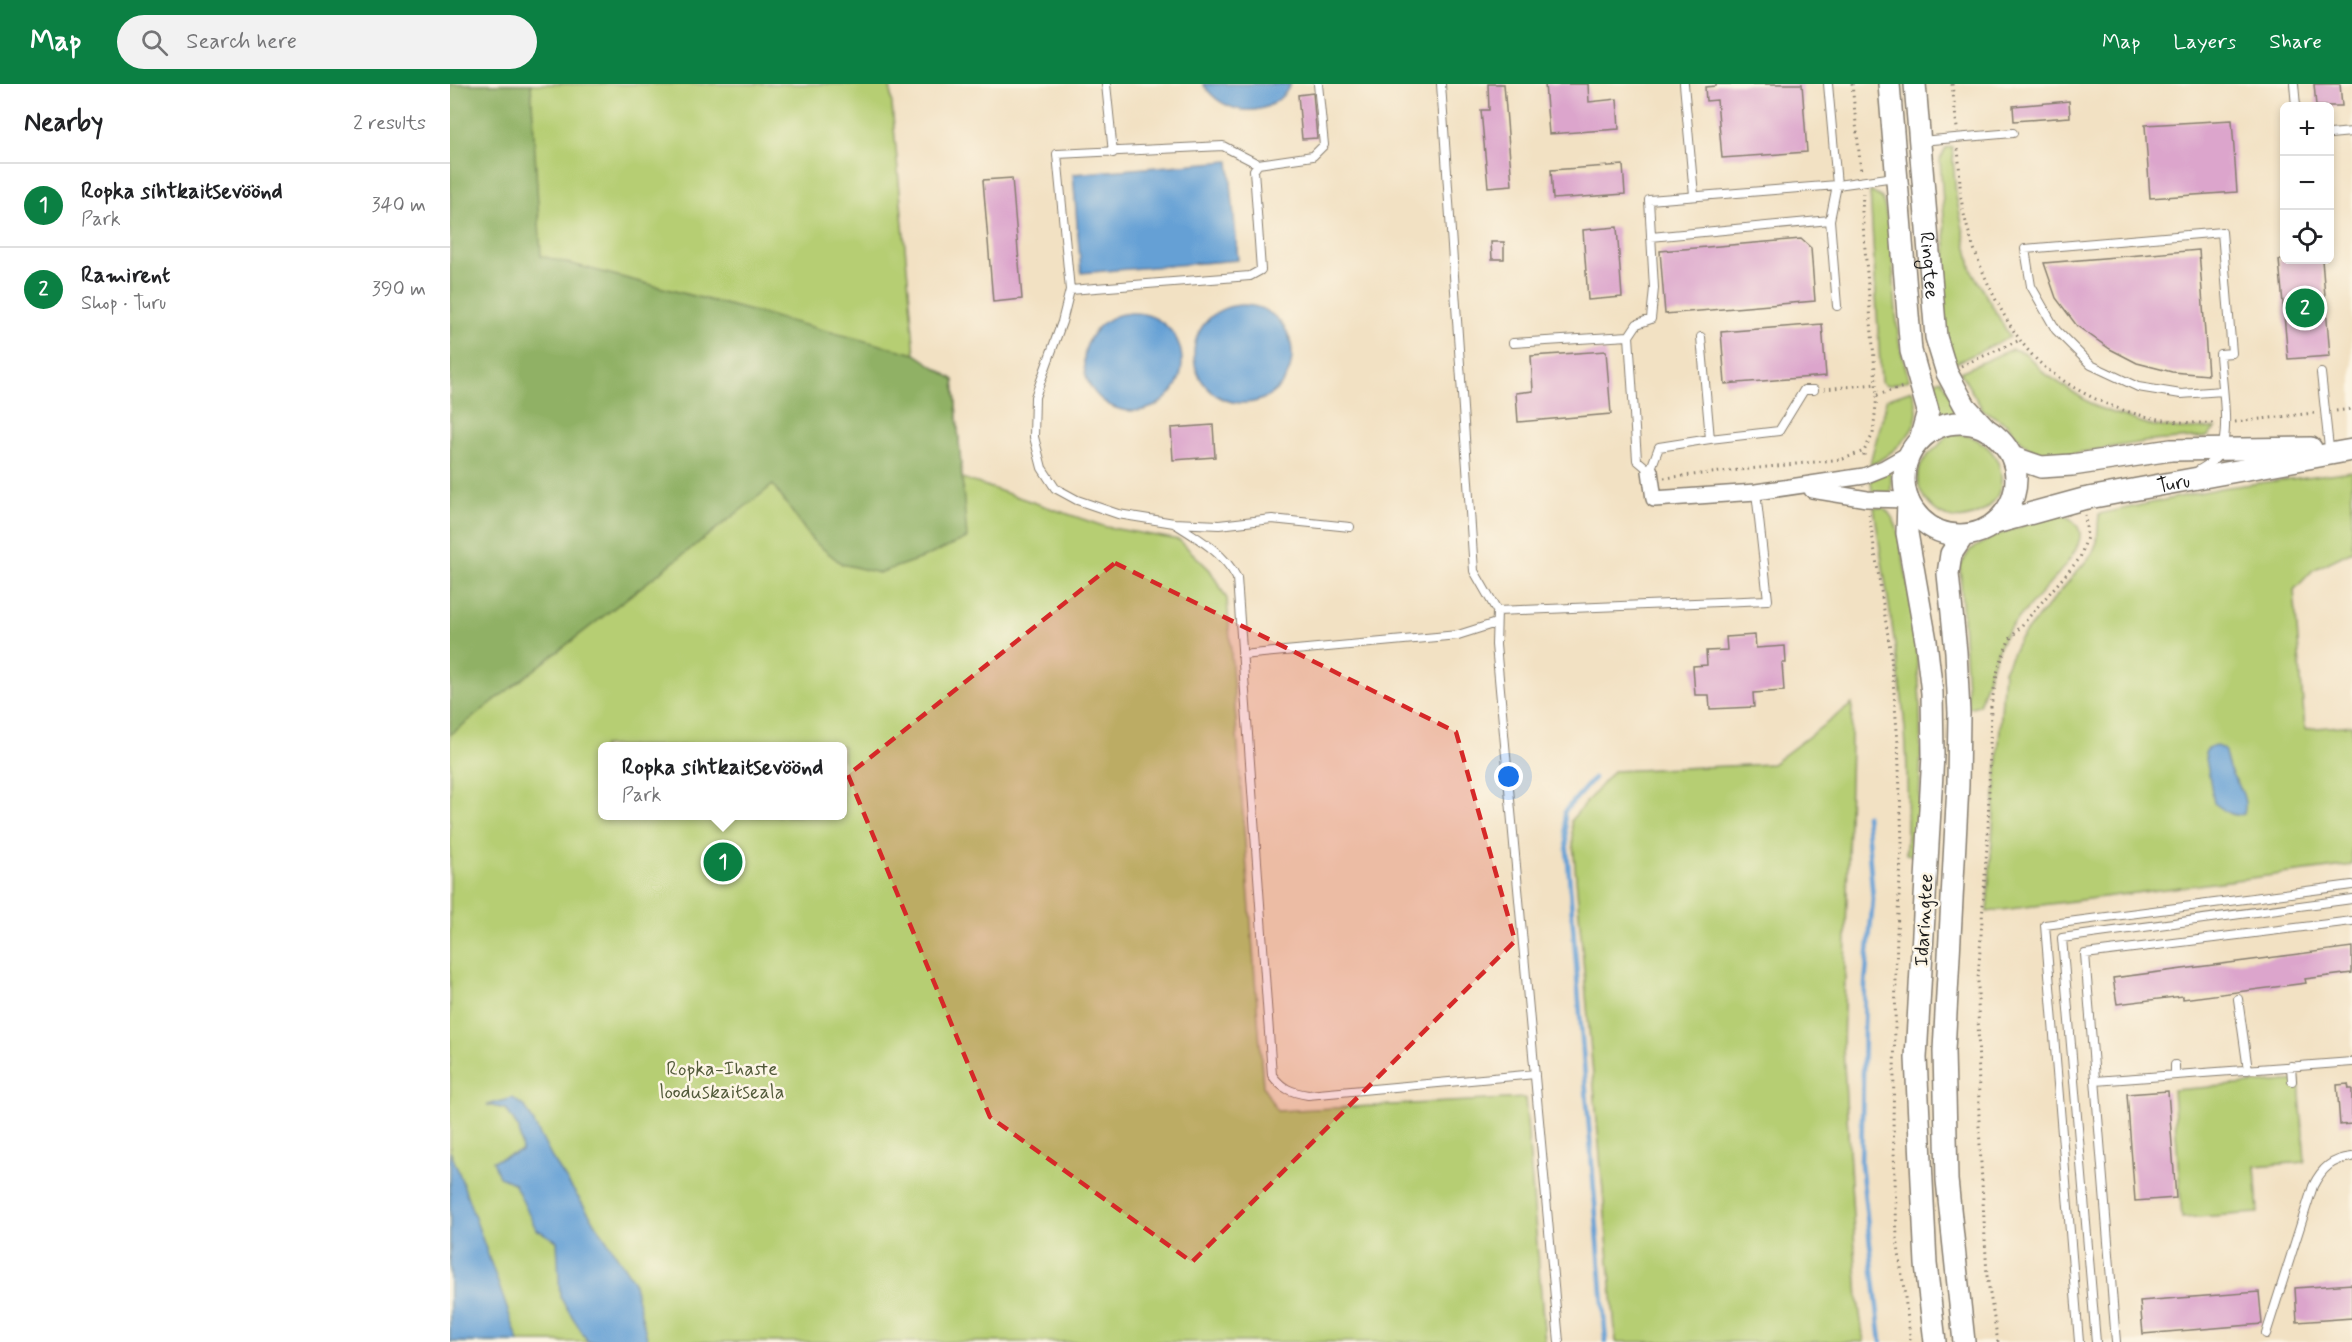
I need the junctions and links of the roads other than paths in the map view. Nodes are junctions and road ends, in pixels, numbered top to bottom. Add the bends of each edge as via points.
1 (1106, 84) edge
2 (1318, 84) edge
3 (1442, 84) edge
4 (1684, 84) edge
5 (1828, 84) edge
6 (1889, 84) edge
7 (1915, 84) edge
8 (2294, 84) edge
9 (2296, 102) edge
10 (2352, 132) edge
11 (2013, 133) dead end
12 (2334, 134) edge
13 (1918, 141) junction
14 (1113, 153) junction
15 (1258, 164) junction
16 (1897, 177) junction
17 (1837, 185) junction
18 (1694, 195) junction
19 (1830, 220) junction
20 (1651, 237) junction
21 (1070, 290) junction
22 (1837, 306) dead end
23 (1629, 336) junction
24 (1701, 337) dead end
25 (1513, 343) dead end
26 (2321, 373) dead end
27 (1814, 390) road end
28 (2223, 391) junction
29 (1988, 431) junction
30 (1710, 439) junction
31 (1915, 446) junction
32 (2329, 447) junction
33 (2352, 449) edge
34 (2222, 450) junction
35 (2012, 457) junction
36 (1651, 475) junction
37 (2157, 484) junction
38 (1794, 486) junction
39 (1756, 492) junction
40 (1908, 500) junction
41 (1174, 523) junction
42 (1996, 523) junction
43 (1350, 527) dead end
44 (1963, 536) junction
45 (1497, 611) junction
46 (1496, 623) junction
47 (1242, 655) junction
48 (2352, 885) edge
49 (2352, 899) edge
50 (2352, 921) edge
51 (2238, 999) dead end
52 (2352, 1062) edge
53 (2175, 1065) dead end
54 (2291, 1066) junction
55 (2248, 1070) junction
56 (1535, 1074) junction
57 (2175, 1075) junction
58 (2095, 1081) junction
59 (2292, 1081) dead end
60 (2352, 1157) edge
61 (2266, 1334) dead end
62 (1559, 1342) edge
63 (1935, 1342) edge
64 (1964, 1342) edge
65 (2079, 1342) edge
66 (2096, 1342) edge
67 (2116, 1342) edge

1 - 14 lane
2 - 15 lane via 1323,145 1313,156
3 - 45 lane via 1474,571
4 - 18 lane
5 - 17 lane
6 - 16 main road, Ringtee
7 - 13 main road, Ringtee
8 - 9 lane
10 - 12 lane
11 - 13 lane
13 - 29 main road, Ringtee via 1936,337 1947,373 1965,406
14 - 15 lane via 1223,146
14 - 21 lane via 1057,154
15 - 21 lane via 1254,170 1261,270 1250,276
16 - 17 lane
16 - 31 main road, Ringtee via 1911,351 1928,411
17 - 18 lane
17 - 19 lane
18 - 20 lane via 1649,200
19 - 20 lane
19 - 22 lane
20 - 23 lane via 1651,319 1637,324
21 - 41 lane via 1035,397 1034,437 1042,468 1055,488 1077,500 1118,514
23 - 25 lane
23 - 36 lane via 1637,460
24 - 30 lane
26 - 32 lane
27 - 30 lane via 1804,390 1779,431
28 - 28 lane via 2181,394 2138,387 2091,365 2056,330 2031,286 2025,249 2222,232 2232,353 2220,354
28 - 34 lane via 2226,423
29 - 31 main road via 1971,424 1952,424 1935,429
29 - 35 main road
30 - 36 lane via 1659,447
31 - 38 street via 1884,468 1864,476
31 - 40 main road via 1905,468
32 - 33 main road, Turu
32 - 34 main road, Turu
33 - 37 main road, Turu
34 - 35 main road, Turu via 2171,450 2041,467
34 - 37 lane via 2213,462 2199,470
35 - 42 main road via 2015,492
36 - 39 street via 1654,500
37 - 42 main road, Turu
38 - 39 street
38 - 40 street via 1867,499
39 - 45 lane via 1767,600
40 - 44 main road via 1929,527
40 - 63 main road, Idaringtee via 1907,533 1932,693 1933,755 1916,1058 1926,1264
41 - 43 lane via 1219,525 1272,519
41 - 47 lane via 1202,540 1232,568 1240,601
42 - 44 main road
44 - 64 main road, Idaringtee via 1951,554 1948,574 1959,713 1944,1051 1947,1180
45 - 46 lane
46 - 47 lane via 1458,635
46 - 56 lane
47 - 56 lane via 1272,1075 1288,1091 1308,1095
48 - 65 lane via 2045,926
49 - 66 lane via 2062,938
50 - 58 lane via 2085,954
51 - 55 lane
52 - 54 lane
53 - 57 lane
54 - 55 lane
54 - 59 lane
55 - 57 lane
56 - 62 lane
57 - 58 lane
58 - 67 lane
60 - 61 lane via 2331,1162 2319,1173

